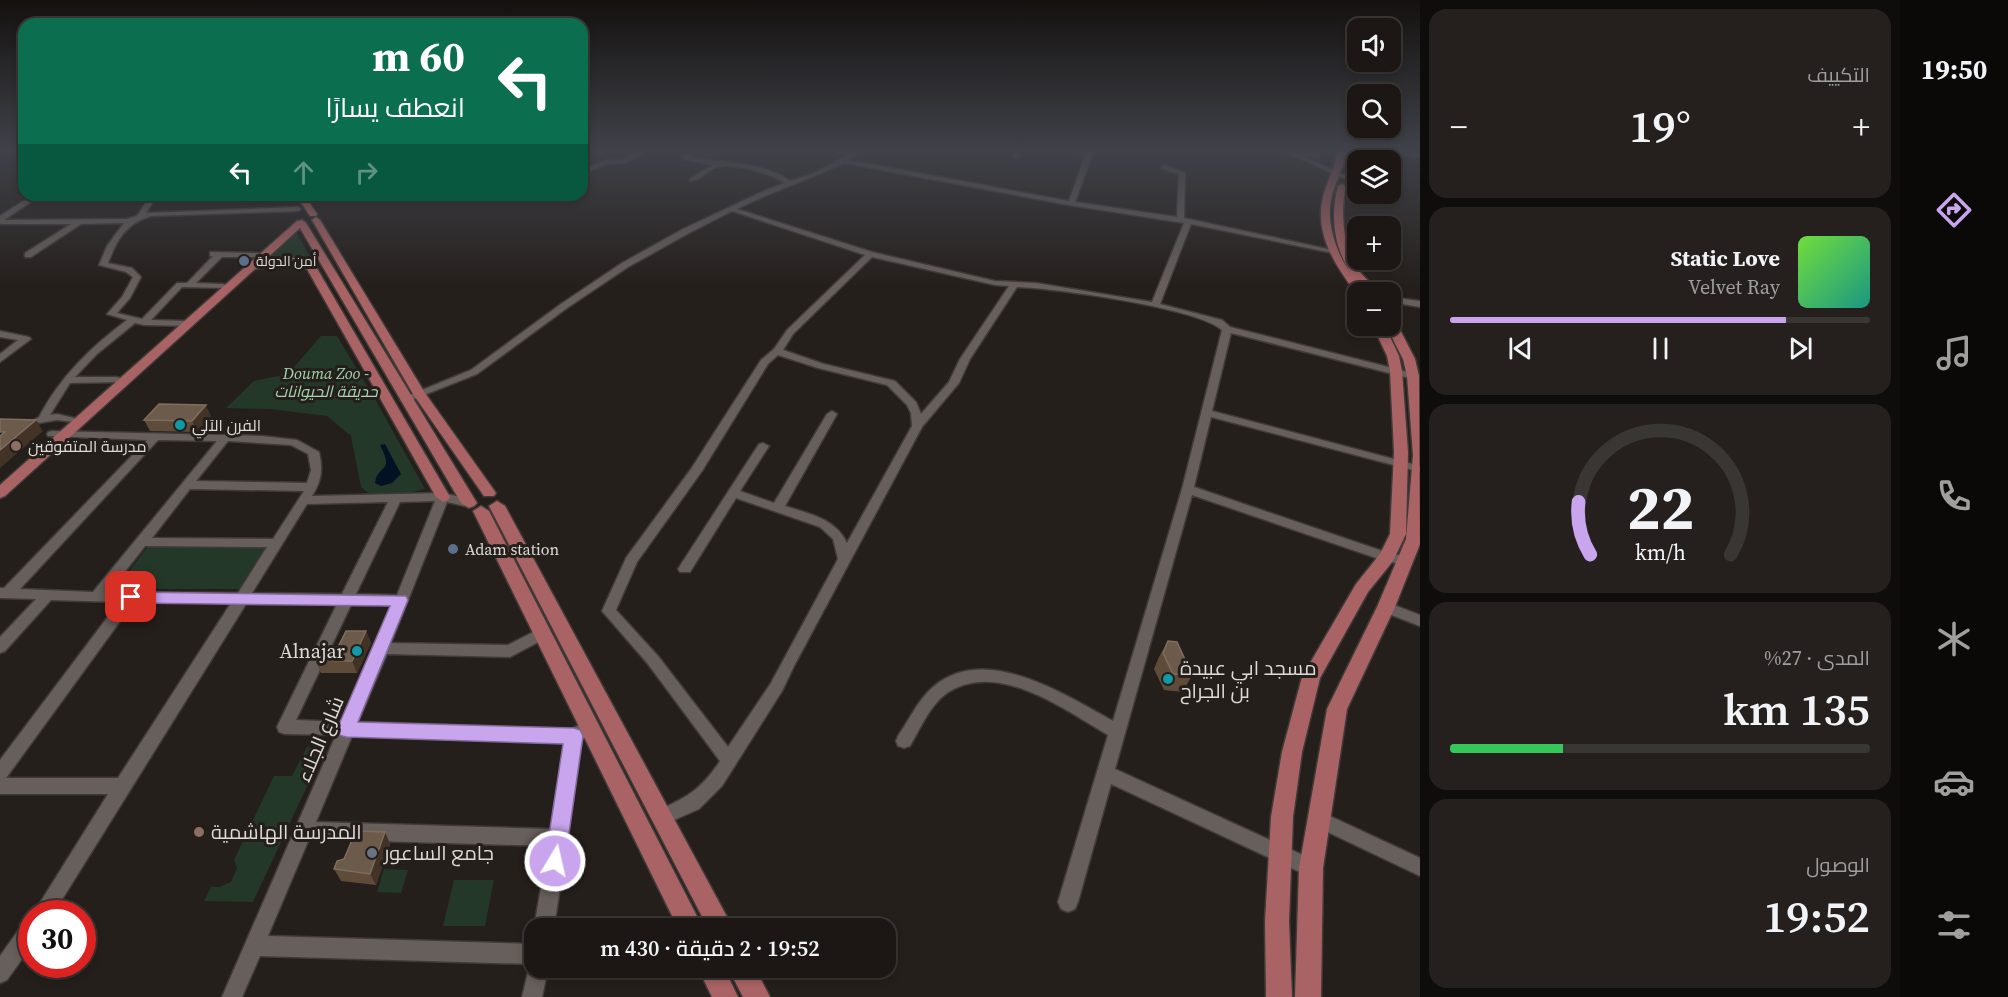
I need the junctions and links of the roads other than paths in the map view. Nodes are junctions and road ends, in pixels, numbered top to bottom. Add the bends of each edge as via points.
1 (761, 195) edge
2 (1033, 195) edge
3 (1075, 195) edge
4 (1183, 195) edge
5 (1329, 195) edge
6 (1338, 195) edge
7 (29, 201) edge
8 (150, 201) edge
9 (294, 201) edge
10 (304, 201) edge
11 (1072, 202) junction
12 (731, 209) junction
13 (140, 217) junction
14 (314, 217) junction
15 (299, 219) junction
16 (0, 220) edge
17 (81, 220) junction
18 (1184, 220) junction
19 (1333, 251) junction
20 (870, 254) junction
21 (28, 255) dead end
22 (255, 261) junction
23 (325, 264) junction
24 (311, 267) junction
25 (1354, 282) edge
26 (1365, 282) edge
27 (1015, 283) junction
28 (189, 285) junction
29 (223, 286) junction
30 (1401, 301) edge
31 (1420, 304) edge
32 (1155, 305) junction
33 (364, 315) junction
34 (133, 320) junction
35 (343, 321) junction
36 (144, 322) junction
37 (184, 324) junction
38 (1227, 329) junction
39 (0, 334) edge
40 (1385, 336) edge
41 (1394, 336) edge
42 (777, 351) junction
43 (0, 359) edge
44 (1403, 365) junction
45 (66, 380) junction
46 (116, 380) junction
47 (419, 394) junction
48 (405, 399) junction
49 (1207, 412) junction
50 (832, 414) dead end
51 (42, 419) junction
52 (30, 422) edge
53 (917, 426) junction
54 (63, 429) junction
55 (155, 437) junction
56 (225, 438) junction
57 (763, 446) dead end
58 (1419, 460) edge
59 (1400, 463) junction
60 (0, 482) edge
61 (186, 485) junction
62 (312, 486) junction
63 (1188, 489) junction
64 (0, 493) edge
65 (733, 494) junction
66 (443, 497) junction
67 (396, 498) junction
68 (303, 500) junction
69 (484, 503) junction
70 (777, 509) junction
71 (140, 542) junction
72 (276, 543) junction
73 (844, 558) junction
74 (1396, 558) junction
75 (685, 569) dead end
76 (4, 593) edge
77 (47, 596) junction
78 (97, 597) junction
79 (131, 597) junction
80 (242, 598) junction
81 (400, 600) junction
82 (345, 601) junction
83 (1386, 607) junction
84 (1420, 621) edge
85 (543, 633) junction
86 (0, 647) edge
87 (382, 648) junction
88 (607, 714) junction
89 (346, 729) junction
90 (581, 731) junction
91 (1117, 732) junction
92 (904, 741) dead end
93 (728, 759) junction
94 (1105, 772) junction
95 (0, 773) edge
96 (0, 786) edge
97 (123, 786) junction
98 (660, 811) junction
99 (634, 815) junction
100 (1319, 819) junction
101 (305, 830) junction
102 (559, 838) junction
103 (1281, 854) junction
104 (1420, 867) edge
105 (1311, 868) junction
106 (51, 900) edge
107 (1068, 902) dead end
108 (546, 918) edge
109 (686, 918) edge
110 (716, 918) edge
111 (254, 946) junction
112 (18, 948) edge
113 (524, 954) edge
114 (0, 973) edge
115 (536, 978) edge
116 (716, 978) edge
117 (747, 978) edge
118 (232, 997) edge
119 (532, 997) edge
120 (725, 997) edge
121 (757, 997) edge
122 (1279, 997) edge
123 (1308, 997) edge

1 - 12 street
2 - 11 street
3 - 11 street
4 - 18 street
5 - 19 main road via 1326,210
6 - 26 main road via 1337,211 1346,254
7 - 16 street
8 - 13 street
9 - 15 main road
10 - 14 main road
11 - 18 street
12 - 20 street
12 - 47 street via 625,265 474,372
13 - 15 street via 151,214
13 - 17 street via 127,221
13 - 34 street via 127,224 103,265 129,270 137,277 111,315
14 - 15 main road
14 - 33 main road
15 - 22 main road
15 - 23 main road
16 - 17 street
17 - 21 street
18 - 19 street
18 - 32 street
19 - 25 main road
20 - 27 street via 995,283
20 - 42 street via 790,332
22 - 24 main road via 303,262
22 - 28 street via 216,254
22 - 29 main road
22 - 37 main road
23 - 24 main road
23 - 33 main road
24 - 35 main road
27 - 32 street
27 - 53 street via 954,383
28 - 29 street
28 - 36 street via 180,285
29 - 37 main road
30 - 31 street
32 - 38 street via 1219,322
33 - 35 main road
33 - 47 main road
33 - 48 main road
34 - 36 street
34 - 45 street via 90,353
35 - 66 main road
36 - 37 street
37 - 46 main road
37 - 54 main road
38 - 44 street
38 - 49 street
39 - 43 street via 26,339
40 - 44 main road
41 - 44 main road
42 - 53 street via 891,383 912,404
42 - 93 street via 764,362 696,471 631,561 609,611 653,660
44 - 58 main road
44 - 59 main road
45 - 46 street
45 - 51 street
46 - 54 main road
47 - 48 street
47 - 69 main road
48 - 69 main road
49 - 59 street
49 - 63 street
50 - 70 street
51 - 52 street
51 - 54 street via 57,417
53 - 73 street
54 - 55 street
54 - 60 main road
54 - 64 main road
55 - 56 street
55 - 76 street
56 - 61 street
56 - 62 street via 304,446 316,460
57 - 65 street
58 - 59 street
58 - 74 main road via 1414,539
59 - 74 main road
61 - 62 street
61 - 71 street
62 - 68 street
63 - 74 street
63 - 91 street
65 - 70 street
65 - 75 street
66 - 67 street
66 - 69 street
66 - 81 street, شارع الجلاء
67 - 68 street
67 - 82 street
68 - 72 street
69 - 85 main road
69 - 88 main road
70 - 73 street via 834,531 842,542
71 - 72 street
71 - 78 street
72 - 80 street
73 - 93 street via 777,687
74 - 83 main road
74 - 103 main road via 1362,588 1311,677 1292,752 1282,816
76 - 77 street
77 - 78 street
77 - 86 street
78 - 79 street
79 - 80 street
79 - 95 street
80 - 82 street
80 - 97 street
81 - 82 street
81 - 87 street, شارع الجلاء
82 - 89 street via 285,728
83 - 84 street
83 - 100 main road via 1337,709
85 - 87 street via 510,651
85 - 90 main road
87 - 89 street, شارع الجلاء
88 - 90 main road
88 - 98 main road
89 - 90 street
89 - 101 street, شارع الجلاء
90 - 99 main road
90 - 102 street
91 - 92 street via 1020,680 993,674 966,676 940,690
91 - 94 street
93 - 98 street via 708,791 693,803
94 - 103 street
94 - 107 street
96 - 97 street
97 - 106 street
98 - 99 main road
98 - 110 main road
99 - 109 main road
100 - 104 street
100 - 105 main road
101 - 102 street
101 - 111 street, شارع الجلاء
102 - 108 street
103 - 105 street
103 - 122 main road via 1277,921
105 - 123 main road
111 - 113 street
111 - 118 street, شارع الجلاء
112 - 114 street
115 - 119 street
116 - 120 main road
117 - 121 main road

